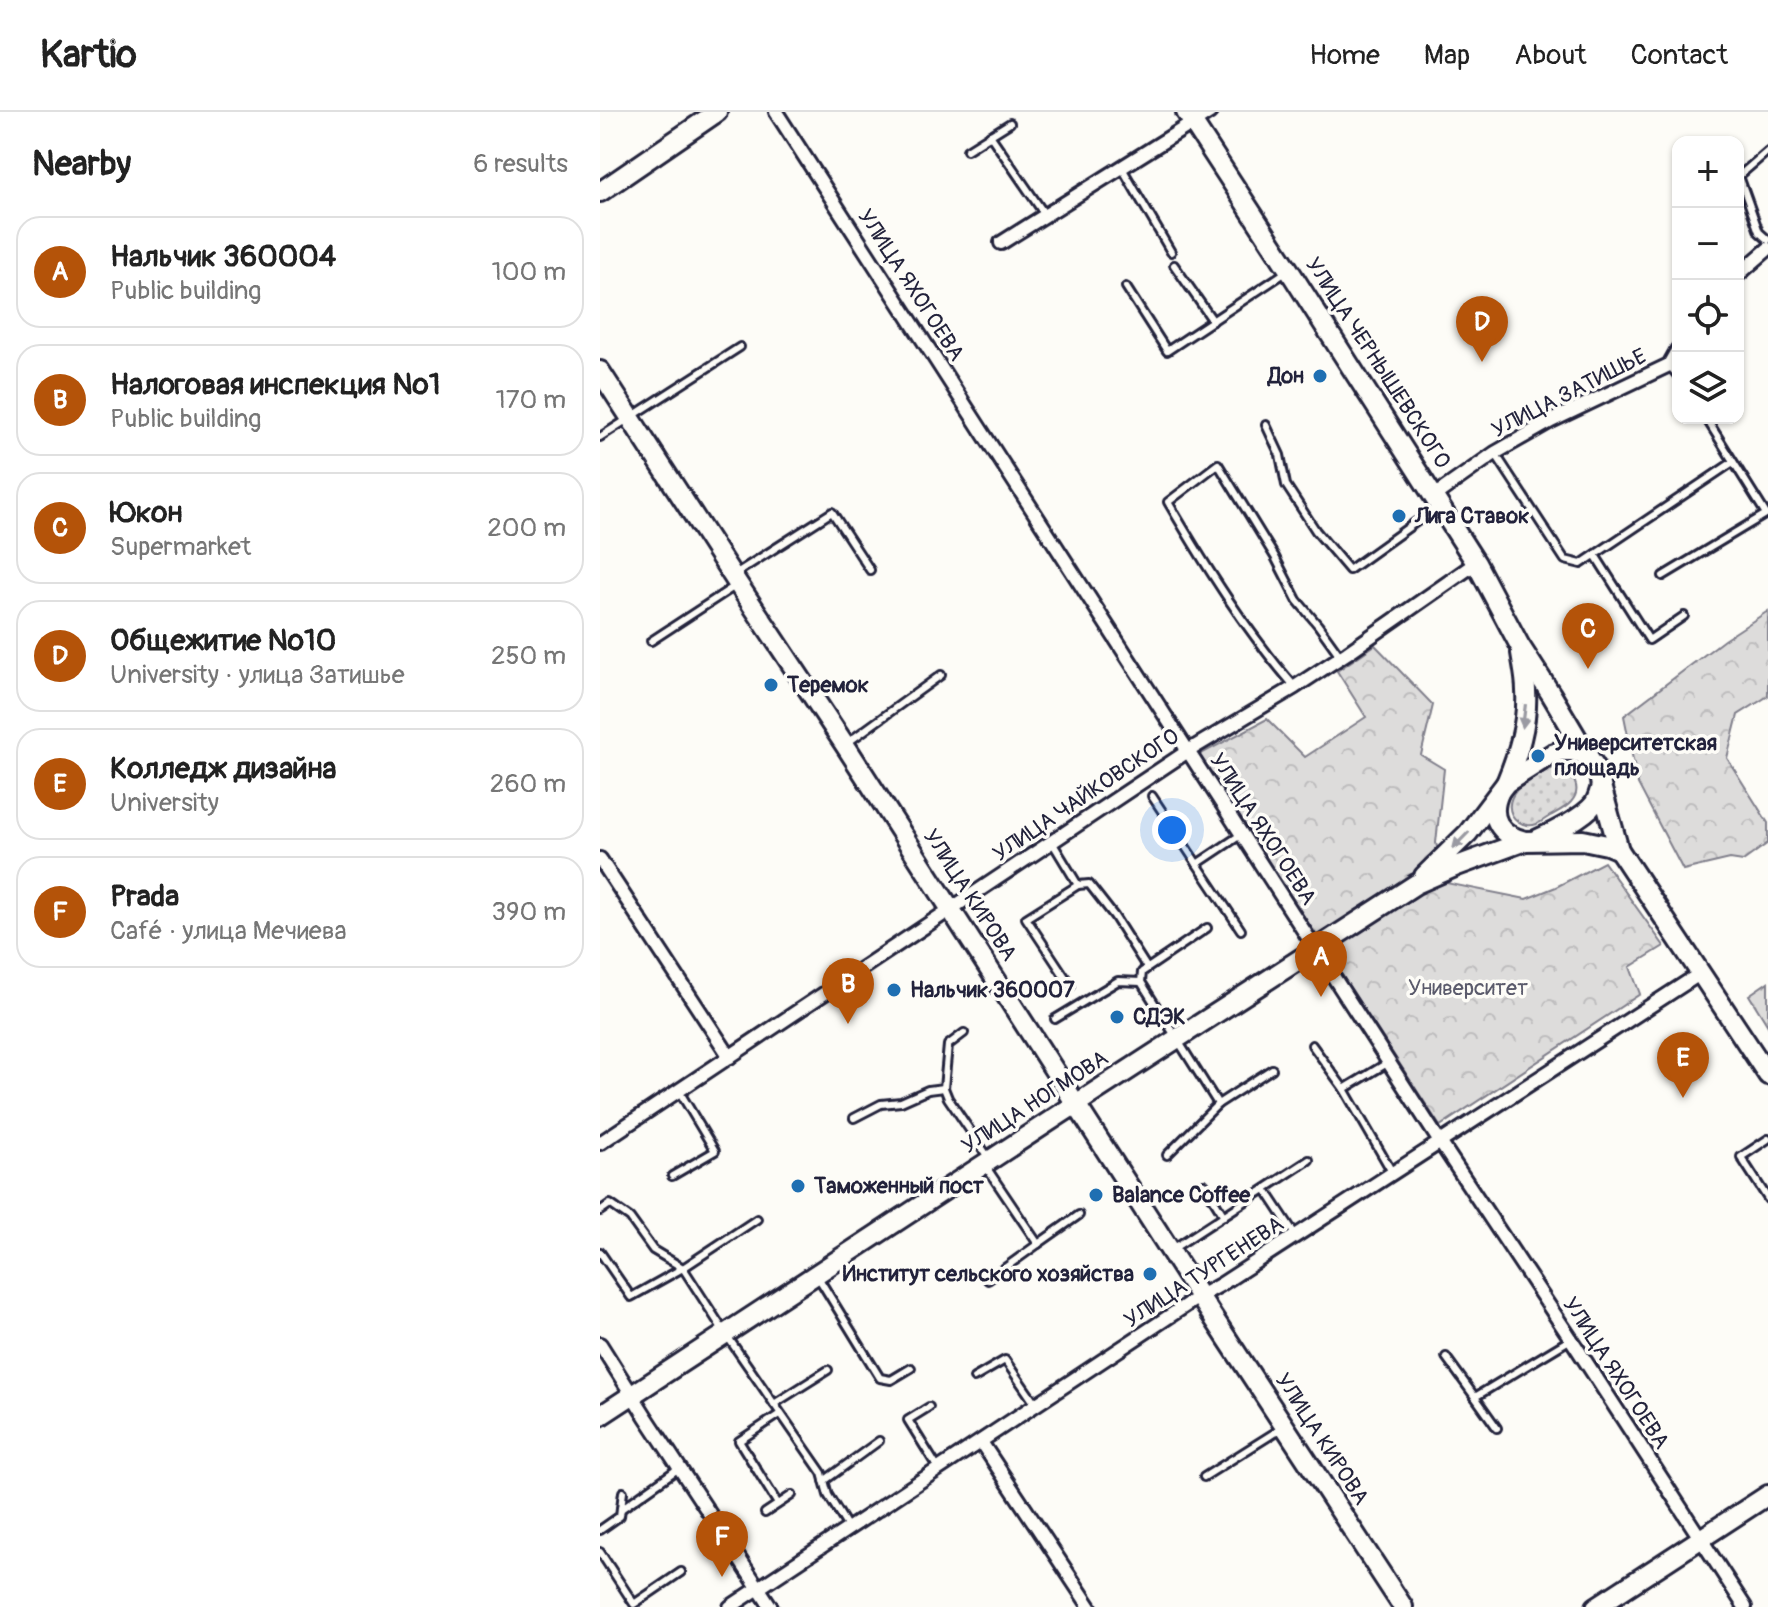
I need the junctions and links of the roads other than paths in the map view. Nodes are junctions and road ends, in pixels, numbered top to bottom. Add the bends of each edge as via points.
1 (717, 112) edge
2 (776, 112) edge
3 (1210, 112) edge
4 (1190, 118) edge
5 (1010, 123) dead end
6 (990, 135) junction
7 (967, 150) dead end
8 (1768, 151) edge
9 (1122, 168) junction
10 (600, 192) edge
11 (1045, 216) junction
12 (1768, 240) edge
13 (1001, 243) dead end
14 (1768, 249) edge
15 (1171, 252) dead end
16 (1174, 265) dead end
17 (1289, 270) junction
18 (1744, 270) edge
19 (1126, 287) dead end
20 (1213, 321) junction
21 (740, 347) dead end
22 (1676, 352) edge
23 (1669, 365) junction
24 (1672, 369) edge
25 (600, 371) edge
26 (630, 417) junction
27 (1710, 424) edge
28 (1266, 425) dead end
29 (600, 437) edge
30 (1495, 453) junction
31 (1733, 462) junction
32 (1437, 500) junction
33 (1767, 513) edge
34 (1595, 555) junction
35 (1476, 563) junction
36 (870, 570) dead end
37 (1663, 576) dead end
38 (735, 580) junction
39 (1684, 616) dead end
40 (651, 641) dead end
41 (1520, 646) junction
42 (1341, 657) junction
43 (941, 675) dead end
44 (1295, 687) junction
45 (845, 745) junction
46 (1188, 751) junction
47 (1589, 758) junction
48 (1601, 786) junction
49 (1503, 787) junction
50 (1152, 796) dead end
51 (1242, 834) junction
52 (1530, 841) junction
53 (1052, 842) junction
54 (1619, 850) junction
55 (600, 859) edge
56 (1197, 864) junction
57 (1416, 884) junction
58 (1078, 885) junction
59 (951, 909) junction
60 (1207, 928) dead end
61 (1241, 930) dead end
62 (1316, 948) junction
63 (1147, 968) junction
64 (1701, 973) junction
65 (1141, 982) junction
66 (1071, 986) dead end
67 (1055, 1019) dead end
68 (964, 1033) dead end
69 (1177, 1039) junction
70 (1312, 1045) dead end
71 (730, 1057) junction
72 (1389, 1062) junction
73 (1272, 1069) dead end
74 (1768, 1075) edge
75 (944, 1088) junction
76 (1344, 1089) junction
77 (679, 1091) junction
78 (1077, 1104) junction
79 (1218, 1104) junction
80 (854, 1118) dead end
81 (1768, 1139) edge
82 (1440, 1142) junction
83 (600, 1143) edge
84 (1167, 1155) dead end
85 (1309, 1160) dead end
86 (987, 1162) junction
87 (1393, 1173) junction
88 (672, 1176) dead end
89 (1204, 1184) dead end
90 (1265, 1189) junction
91 (1768, 1199) edge
92 (600, 1211) edge
93 (1079, 1215) dead end
94 (1224, 1216) junction
95 (757, 1219) dead end
96 (1296, 1236) junction
97 (1038, 1244) junction
98 (1171, 1250) junction
99 (600, 1252) edge
100 (683, 1268) junction
101 (816, 1274) junction
102 (988, 1280) dead end
103 (1200, 1296) junction
104 (725, 1333) junction
105 (1571, 1339) junction
106 (600, 1344) edge
107 (1446, 1357) dead end
108 (911, 1368) dead end
109 (828, 1370) dead end
110 (974, 1378) dead end
111 (632, 1395) junction
112 (1475, 1397) junction
113 (774, 1404) junction
114 (1036, 1405) junction
115 (929, 1407) dead end
116 (780, 1414) junction
117 (600, 1416) edge
118 (1286, 1427) junction
119 (1497, 1428) dead end
120 (879, 1441) dead end
121 (981, 1442) junction
122 (679, 1468) junction
123 (939, 1470) junction
124 (1204, 1477) dead end
125 (824, 1481) junction
126 (623, 1492) dead end
127 (792, 1495) dead end
128 (1768, 1495) edge
129 (778, 1504) junction
130 (621, 1509) junction
131 (765, 1513) dead end
132 (849, 1529) junction
133 (600, 1530) edge
134 (1701, 1540) junction
135 (600, 1552) edge
136 (681, 1572) dead end
137 (758, 1589) junction
138 (632, 1606) edge
139 (730, 1607) edge
140 (771, 1607) edge
141 (1090, 1607) edge
142 (1403, 1607) edge
143 (1596, 1607) edge
144 (1745, 1607) edge

1 - 10 street
2 - 46 street, УЛИЦА ЯХОГОЕВА
3 - 4 street
4 - 9 street
4 - 17 street, УЛИЦА ЧЕРНЫШЕВСКОГО
5 - 6 lane
6 - 7 lane
6 - 11 lane
8 - 12 lane via 1739,176 1759,232
9 - 11 street
9 - 15 lane
11 - 13 street
14 - 18 street
16 - 20 lane
17 - 20 lane
17 - 32 street, УЛИЦА ЧЕРНЫШЕВСКОГО
19 - 20 lane via 1167,351
21 - 26 lane
22 - 23 street, УЛИЦА ЗАТИШЬЕ
23 - 24 lane
23 - 30 street, УЛИЦА ЗАТИШЬЕ
25 - 26 street, УЛИЦА КИРОВА
26 - 29 lane
26 - 38 street, УЛИЦА КИРОВА
27 - 31 lane
28 - 32 lane via 1286,485 1349,570
30 - 32 street, УЛИЦА ЗАТИШЬЕ
30 - 34 lane via 1565,560 1581,564
31 - 33 lane
31 - 34 lane
32 - 35 street, УЛИЦА ЧЕРНЫШЕВСКОГО
33 - 37 lane
34 - 39 lane via 1649,640
35 - 41 street, УЛИЦА ЧЕРНЫШЕВСКОГО
35 - 42 street, УЛИЦА ЧАЙКОВСКОГО
36 - 38 lane via 832,512
38 - 40 lane
38 - 45 street, УЛИЦА КИРОВА
41 - 47 street, УЛИЦА ЧЕРНЫШЕВСКОГО
41 -> 49 street via 1526,710
42 - 44 street, УЛИЦА ЧАЙКОВСКОГО
42 - 44 lane via 1297,600 1218,464 1168,502 1211,574
43 - 45 lane
44 - 46 street, УЛИЦА ЧАЙКОВСКОГО
45 - 59 street, УЛИЦА КИРОВА
46 - 51 street, УЛИЦА ЯХОГОЕВА
46 - 53 street, УЛИЦА ЧАЙКОВСКОГО
47 - 48 street
47 - 49 street via 1571,751 1552,754
48 - 52 street via 1585,812
48 - 54 street
49 - 52 street via 1494,807 1499,825 1514,839
49 -> 57 street via 1468,833
50 - 56 lane
51 - 56 lane
51 - 62 street, УЛИЦА ЯХОГОЕВА
52 - 54 street via 1583,840
52 - 57 street
53 - 58 lane
53 - 59 street, УЛИЦА ЧАЙКОВСКОГО
54 - 64 street
55 - 71 street
56 - 61 lane
57 - 62 street, УЛИЦА НОГМОВА
58 - 63 lane via 1089,884
58 - 66 lane via 1026,918
59 - 71 street, УЛИЦА ЧАЙКОВСКОГО
59 - 78 street, УЛИЦА КИРОВА
60 - 63 lane
62 - 69 street, УЛИЦА НОГМОВА
62 - 72 street, УЛИЦА ЯХОГОЕВА
63 - 65 lane
64 - 74 street
64 - 82 street, УЛИЦА ТУРГЕНЕВА
65 - 67 lane via 1118,981
65 - 69 lane
68 - 75 lane via 948,1045
69 - 78 street, УЛИЦА НОГМОВА
69 - 79 lane
70 - 76 lane
71 - 77 street, УЛИЦА ЧАЙКОВСКОГО
72 - 76 lane
72 - 82 street, УЛИЦА ЯХОГОЕВА
73 - 79 lane
75 - 80 lane via 881,1104
75 - 86 lane
76 - 87 lane
77 - 83 street, УЛИЦА ЧАЙКОВСКОГО
77 - 88 lane via 715,1151
78 - 86 street, УЛИЦА НОГМОВА
78 - 98 street, УЛИЦА КИРОВА
79 - 84 lane
81 - 91 lane via 1741,1157
82 - 87 street, УЛИЦА ТУРГЕНЕВА
82 - 105 street, УЛИЦА ЯХОГОЕВА
85 - 90 lane
86 - 97 lane
86 - 101 street, УЛИЦА НОГМОВА
87 - 96 street, УЛИЦА ТУРГЕНЕВА
89 - 94 lane
90 - 94 lane
90 - 96 lane
92 - 100 lane via 610,1204 630,1218 653,1250
93 - 97 lane
94 - 98 lane
95 - 100 lane
96 - 103 street, УЛИЦА ТУРГЕНЕВА
97 - 102 lane
98 - 103 street, УЛИЦА КИРОВА
99 - 100 lane via 631,1297
100 - 104 lane
101 - 104 street, УЛИЦА НОГМОВА
101 - 108 lane via 880,1378 891,1380
103 - 114 street, УЛИЦА ТУРГЕНЕВА
103 - 118 street, УЛИЦА КИРОВА
104 - 111 street, УЛИЦА НОГМОВА
104 - 113 lane
105 - 112 lane
105 - 134 street, УЛИЦА ЯХОГОЕВА
106 - 111 street
107 - 112 lane
109 - 113 lane
110 - 114 lane via 1005,1360
111 - 117 street, УЛИЦА НОГМОВА
111 - 122 street
112 - 119 lane
113 - 116 lane
114 - 121 street, УЛИЦА ТУРГЕНЕВА
115 - 123 lane via 908,1420
116 - 125 lane
116 - 129 lane via 739,1441
118 - 124 lane
118 - 142 street, УЛИЦА КИРОВА
120 - 125 lane
121 - 123 street, УЛИЦА ТУРГЕНЕВА
121 - 141 street
122 - 130 lane
122 - 137 street
123 - 132 street, УЛИЦА ТУРГЕНЕВА
125 - 132 lane
126 - 130 lane
127 - 129 lane
128 - 134 street
129 - 131 lane
130 - 133 lane via 620,1516
132 - 137 street, УЛИЦА ТУРГЕНЕВА
134 - 143 street
134 - 144 street, УЛИЦА ЯХОГОЕВА
135 - 138 lane
136 - 138 lane
137 - 139 street, УЛИЦА ТУРГЕНЕВА
137 - 140 street

